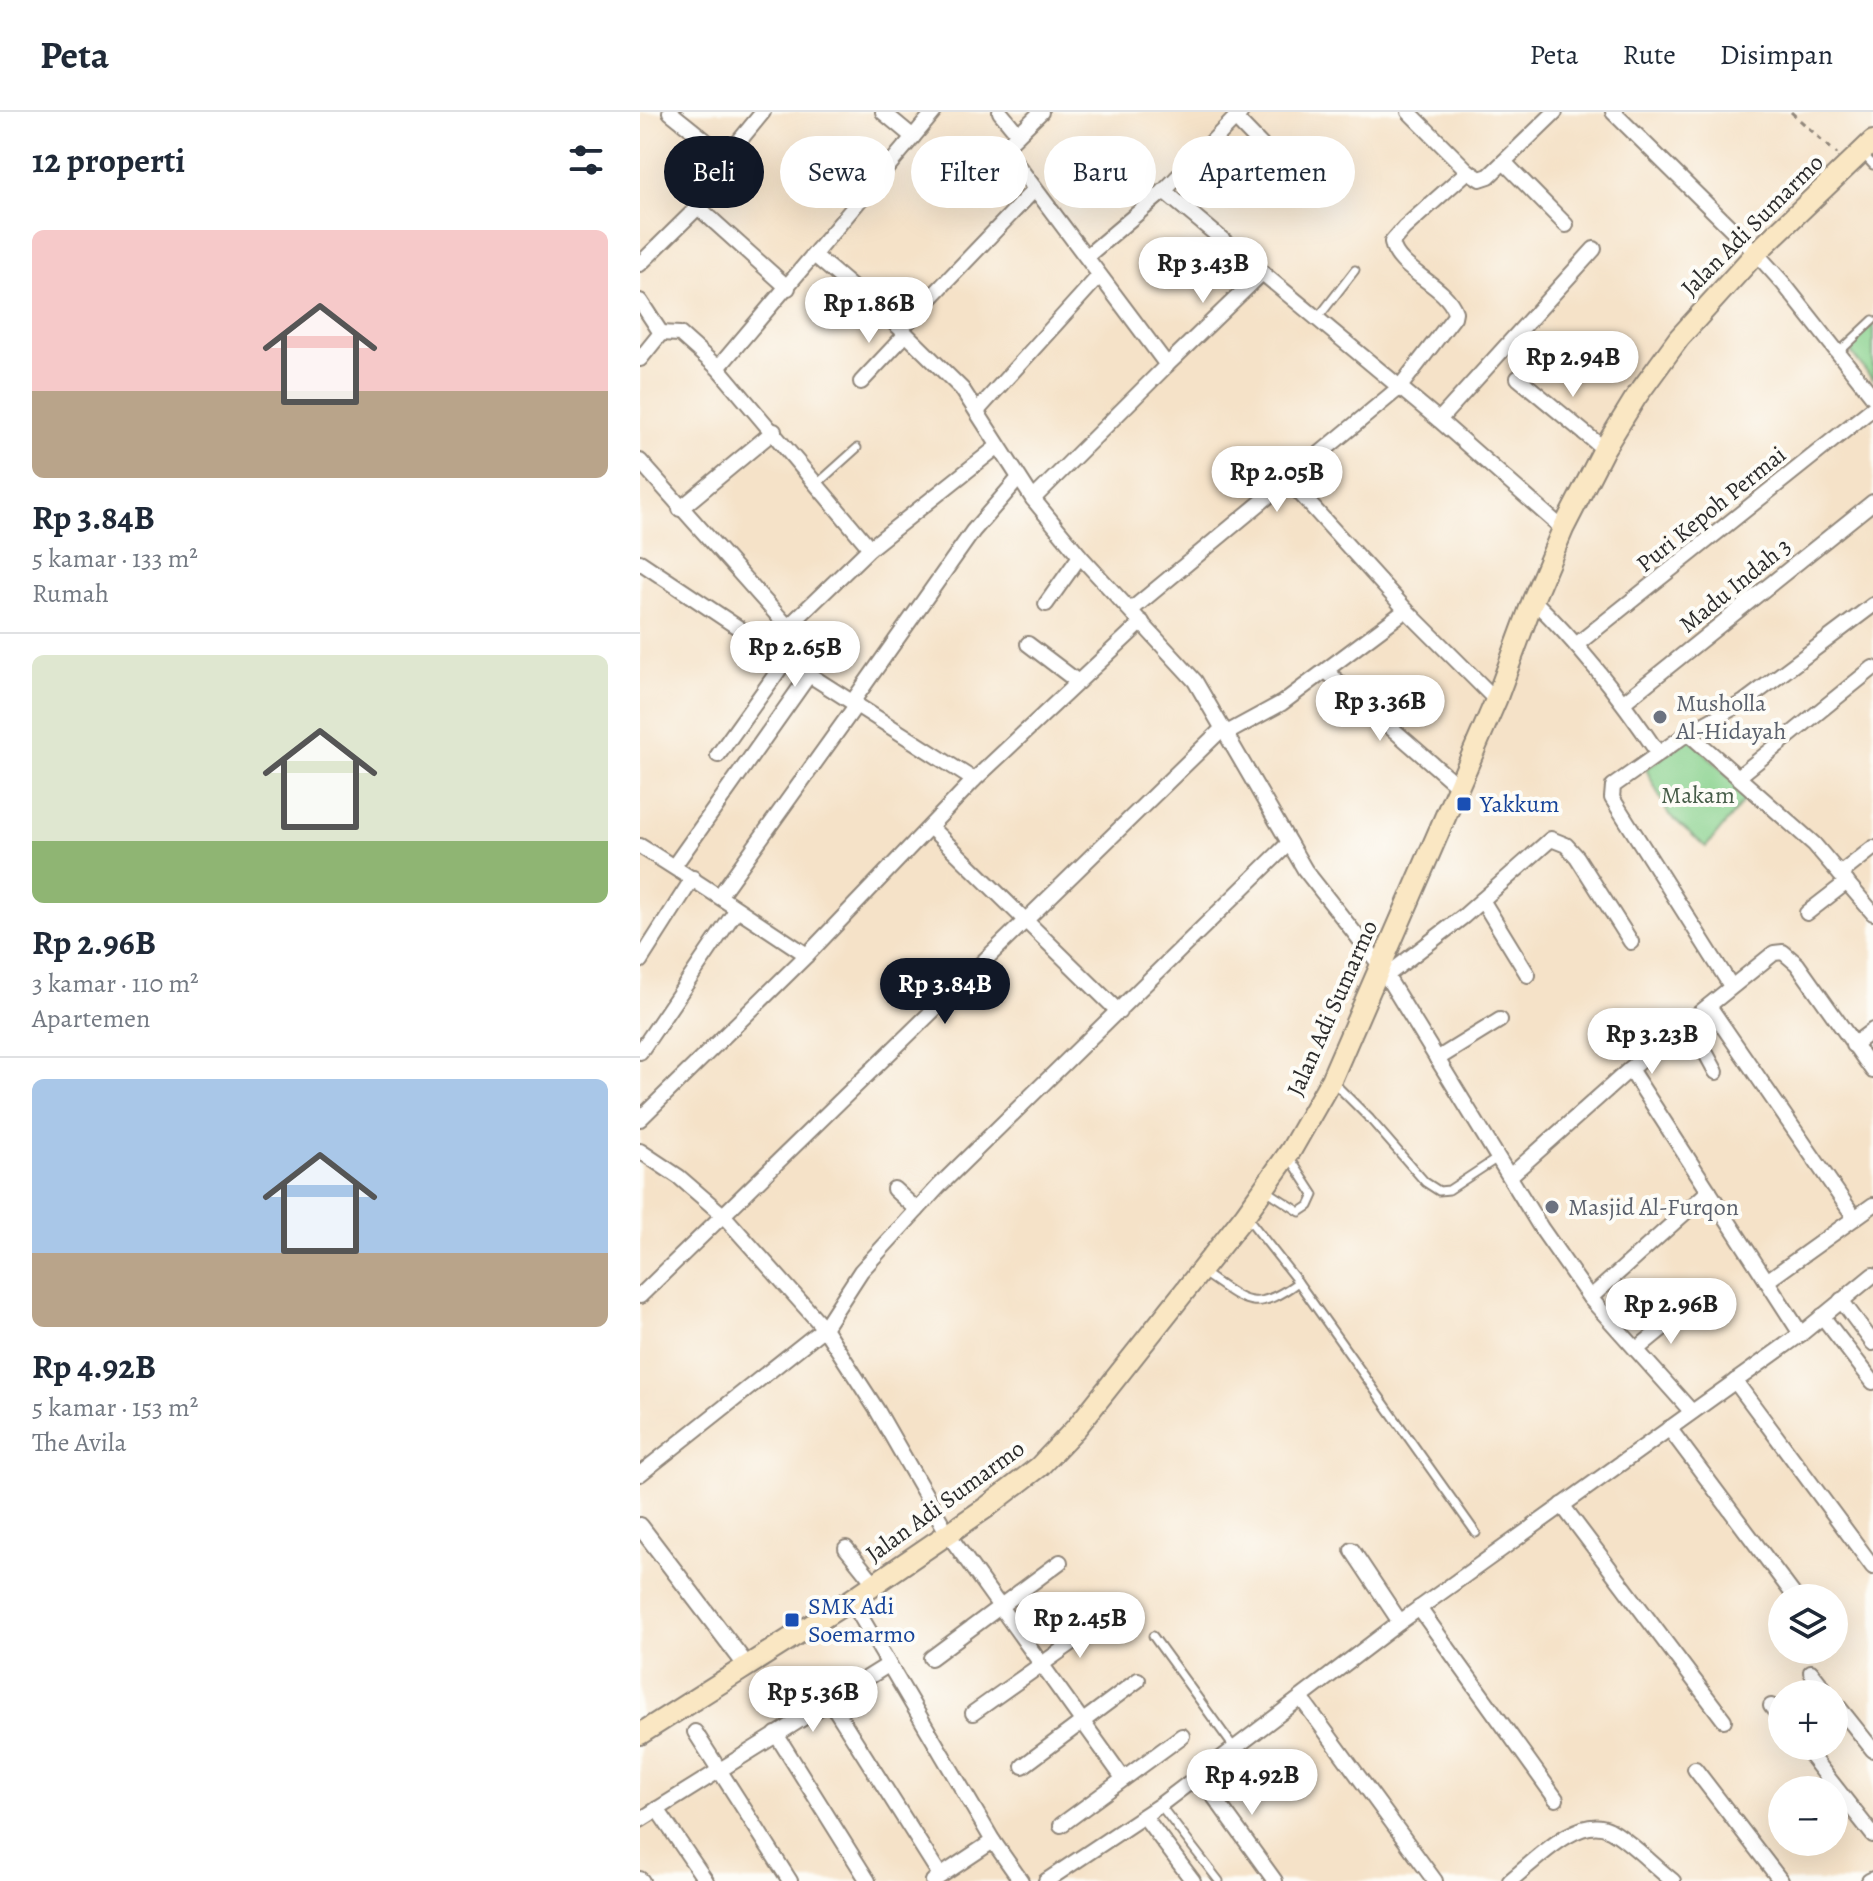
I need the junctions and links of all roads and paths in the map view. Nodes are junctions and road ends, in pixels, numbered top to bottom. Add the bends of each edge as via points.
1 (670, 112) edge
2 (763, 112) edge
3 (883, 112) edge
4 (934, 112) edge
5 (1000, 112) edge
6 (1041, 112) edge
7 (1409, 112) edge
8 (1555, 112) edge
9 (1613, 112) edge
10 (1791, 112) edge
11 (1238, 115) edge
12 (1018, 134) junction
13 (700, 136) edge
14 (743, 136) edge
15 (912, 136) edge
16 (914, 136) edge
17 (1256, 136) edge
18 (911, 139) edge
19 (1864, 156) edge
20 (1504, 162) junction
21 (1468, 171) junction
22 (1034, 190) junction
23 (1164, 191) junction
24 (697, 208) edge
25 (699, 208) edge
26 (1566, 225) dead end
27 (1594, 249) dead end
28 (1756, 253) junction
29 (814, 255) junction
30 (1087, 256) junction
31 (640, 264) edge
32 (1355, 270) dead end
33 (1262, 273) junction
34 (1099, 276) junction
35 (788, 288) junction
36 (640, 301) edge
37 (1317, 319) junction
38 (1873, 320) edge
39 (903, 331) junction
40 (661, 333) junction
41 (1838, 353) junction
42 (640, 359) edge
43 (1167, 365) junction
44 (718, 368) junction
45 (1518, 378) dead end
46 (861, 382) dead end
47 (1399, 388) junction
48 (1873, 397) edge
49 (1873, 408) edge
50 (977, 411) junction
51 (1439, 420) junction
52 (774, 431) junction
53 (997, 447) junction
54 (857, 448) dead end
55 (1604, 449) junction
56 (640, 461) edge
57 (1019, 478) junction
58 (1288, 480) junction
59 (817, 484) junction
60 (1033, 499) junction
61 (1873, 502) edge
62 (680, 509) junction
63 (1563, 529) junction
64 (870, 548) junction
65 (1080, 556) junction
66 (640, 562) edge
67 (1533, 600) junction
68 (1046, 604) dead end
69 (1873, 605) edge
70 (1131, 610) junction
71 (1406, 610) junction
72 (1142, 622) junction
73 (1028, 644) dead end
74 (1576, 645) junction
75 (786, 660) junction
76 (1873, 668) edge
77 (1326, 671) junction
78 (809, 675) junction
79 (1078, 682) junction
80 (1496, 700) junction
81 (855, 702) junction
82 (1624, 702) junction
83 (1225, 731) junction
84 (1688, 733) junction
85 (1658, 753) junction
86 (718, 755) dead end
87 (1738, 777) junction
88 (974, 780) junction
89 (1459, 787) junction
90 (930, 827) junction
91 (1289, 843) junction
92 (1873, 848) edge
93 (642, 850) edge
94 (674, 866) junction
95 (693, 878) junction
96 (1843, 878) junction
97 (720, 895) junction
98 (1482, 900) junction
99 (737, 909) junction
100 (1807, 913) dead end
101 (1873, 913) edge
102 (1025, 922) junction
103 (1631, 942) dead end
104 (807, 955) junction
105 (640, 961) edge
106 (1383, 970) junction
107 (1528, 975) dead end
108 (1731, 986) junction
109 (1709, 1006) junction
110 (1119, 1012) junction
111 (1500, 1020) dead end
112 (1689, 1022) junction
113 (1873, 1030) edge
114 (1853, 1045) junction
115 (640, 1052) edge
116 (1437, 1059) junction
117 (1630, 1069) junction
118 (1873, 1071) edge
119 (1716, 1072) dead end
120 (1331, 1080) junction
121 (646, 1105) edge
122 (640, 1119) edge
123 (640, 1151) edge
124 (1288, 1154) junction
125 (1499, 1157) junction
126 (1510, 1176) junction
127 (894, 1189) dead end
128 (1264, 1189) junction
129 (1709, 1191) junction
130 (1873, 1205) edge
131 (917, 1210) junction
132 (723, 1215) junction
133 (1245, 1215) junction
134 (1855, 1218) junction
135 (1201, 1272) junction
136 (1873, 1275) edge
137 (1767, 1281) junction
138 (1298, 1282) junction
139 (640, 1296) edge
140 (1590, 1298) junction
141 (1841, 1300) junction
142 (1681, 1313) dead end
143 (1822, 1316) junction
144 (824, 1328) junction
145 (1801, 1334) junction
146 (1873, 1343) edge
147 (1637, 1349) junction
148 (1873, 1356) edge
149 (1860, 1365) junction
150 (1735, 1381) junction
151 (1873, 1382) edge
152 (1691, 1411) junction
153 (1669, 1428) junction
154 (640, 1474) edge
155 (1562, 1505) junction
156 (640, 1526) edge
157 (1476, 1533) dead end
158 (948, 1534) junction
159 (846, 1548) dead end
160 (1352, 1550) dead end
161 (1060, 1562) dead end
162 (1873, 1567) edge
163 (875, 1584) junction
164 (1786, 1584) edge
165 (851, 1600) junction
166 (1000, 1607) junction
167 (1419, 1608) junction
168 (1400, 1622) junction
169 (1097, 1625) dead end
170 (1153, 1636) dead end
171 (931, 1658) dead end
172 (1041, 1664) junction
173 (746, 1665) junction
174 (888, 1665) junction
175 (1811, 1672) dead end
176 (1138, 1680) dead end
177 (1817, 1680) edge
178 (1301, 1698) junction
179 (830, 1701) junction
180 (973, 1713) dead end
181 (1848, 1719) edge
182 (1724, 1720) dead end
183 (1082, 1722) junction
184 (695, 1732) dead end
185 (640, 1734) edge
186 (776, 1734) junction
187 (1182, 1736) dead end
188 (1235, 1749) junction
189 (1873, 1750) edge
190 (1814, 1760) edge
191 (1023, 1766) dead end
192 (1695, 1769) dead end
193 (718, 1770) junction
194 (1199, 1776) junction
195 (1123, 1778) junction
196 (1556, 1799) dead end
197 (1160, 1805) junction
198 (657, 1809) junction
199 (1144, 1816) junction
200 (640, 1820) edge
201 (1061, 1825) dead end
202 (1873, 1835) edge
203 (993, 1841) junction
204 (936, 1878) edge
205 (706, 1881) edge
206 (790, 1881) edge
207 (868, 1881) edge
208 (1021, 1881) edge
209 (1046, 1881) edge
210 (1193, 1881) edge
211 (1219, 1881) edge
212 (1275, 1881) edge
213 (1435, 1881) edge
214 (1510, 1881) edge
215 (1673, 1881) edge
216 (1781, 1881) edge

1 - 13 street
2 - 14 street
3 - 15 street
4 - 16 street
5 - 12 street
6 - 12 street
7 - 21 street
8 - 20 street
9 - 28 street
10 - 19 path
11 - 17 street
11 - 23 street
12 - 22 street via 1007,150
18 - 29 street
19 - 28 main road, Jalan Adi Sumarmo
20 - 21 street via 1485,178
20 - 26 street
21 - 47 street via 1392,242 1398,255 1455,312
22 - 30 street
22 - 39 street
23 - 30 street
23 - 33 street
24 - 31 street
25 - 35 street
27 - 51 street
28 - 41 street
28 - 55 main road, Jalan Adi Sumarmo via 1679,338
29 - 35 street
29 - 39 street
30 - 34 street
32 - 37 lane
33 - 37 street
33 - 43 street
34 - 43 street
34 - 50 street
35 - 44 street
36 - 40 street
37 - 47 street
38 - 41 lane
39 - 46 street
39 - 50 street
40 - 42 street
40 - 44 street via 680,334
41 - 48 street
43 - 60 street
44 - 52 street
45 - 55 street
47 - 51 street
47 - 58 street
49 - 74 street, Puri Kepoh Permai
50 - 53 street
51 - 63 street
52 - 59 street
52 - 62 street
53 - 57 street
53 - 64 street
54 - 59 lane
55 - 63 main road, Jalan Adi Sumarmo
56 - 62 street
57 - 60 street
57 - 81 street via 973,531
58 - 70 street
58 - 71 street
59 - 64 street
60 - 65 street
61 - 82 street, Madu Indah 3
62 - 64 street via 788,627
63 - 67 main road, Jalan Adi Sumarmo
65 - 68 street
65 - 70 street
66 - 75 street
67 - 74 street
67 - 80 main road, Jalan Adi Sumarmo
69 - 84 street via 1744,702
70 - 72 street
71 - 77 street
71 - 80 street
72 - 79 street
72 - 83 street via 1195,681
73 - 79 street
74 - 82 street
75 - 78 street
75 - 86 street
76 - 87 street
77 - 83 street via 1282,703
77 - 89 street
78 - 81 street
78 - 94 street
79 - 88 street
80 - 89 main road, Jalan Adi Sumarmo
81 - 88 street
81 - 97 street
82 - 85 street
83 - 91 street
83 - 102 street
84 - 85 street
84 - 87 street
85 - 108 street via 1613,786 1612,798
87 - 96 street via 1814,844
88 - 90 street
89 - 106 main road, Jalan Adi Sumarmo
90 - 102 street
90 - 104 street
91 - 106 street
91 - 110 street
92 - 96 street
93 - 94 street
94 - 95 street
95 - 97 street
95 - 105 street
96 - 100 street
96 - 101 street
97 - 99 street
98 - 103 street via 1547,841 1555,840 1577,857
98 - 106 street
98 - 107 street
99 - 104 street
99 - 115 street
102 - 110 street
102 - 132 street
104 - 121 street
106 - 116 street
106 - 120 main road, Jalan Adi Sumarmo
108 - 109 street
108 - 114 street via 1774,953 1783,952
109 - 112 street
109 - 134 street
110 - 131 street
111 - 116 street
112 - 117 street
112 - 119 street
113 - 114 street
114 - 118 street
116 - 125 street
117 - 126 street
117 - 129 street
120 - 124 main road, Jalan Adi Sumarmo
120 - 125 lane via 1439,1191 1449,1190
121 - 122 street
123 - 132 street
124 - 128 main road, Jalan Adi Sumarmo
124 - 128 lane via 1314,1195 1309,1206 1300,1212
125 - 126 street
126 - 140 street
127 - 131 street
128 - 133 main road, Jalan Adi Sumarmo
129 - 137 street
129 - 140 street
130 - 134 street
131 - 144 street via 861,1271
132 - 139 street
132 - 144 street
133 - 135 main road, Jalan Adi Sumarmo
133 - 138 lane
134 - 137 street
135 - 138 lane via 1253,1303
135 - 158 main road, Jalan Adi Sumarmo via 1056,1450
136 - 141 street
137 - 145 street
138 - 157 lane
140 - 147 street
141 - 143 street
141 - 146 street
142 - 147 street
143 - 145 street
143 - 149 street
144 - 154 street
144 - 158 street
145 - 150 street
147 - 152 street
148 - 149 street
149 - 151 street
150 - 152 street
150 - 162 street
152 - 153 street
153 - 155 street
153 - 164 street
155 - 167 street
155 - 182 street
156 - 173 street
158 - 163 main road, Jalan Adi Sumarmo
158 - 166 street
159 - 163 street
160 - 168 street
161 - 166 street
163 - 165 main road, Jalan Adi Sumarmo
165 - 173 main road, Jalan Adi Sumarmo
165 - 174 street
166 - 171 street
166 - 172 street
167 - 168 street
167 - 196 street
168 - 178 street
169 - 172 street
170 - 188 lane
172 - 180 street
172 - 183 street
173 - 185 main road, Jalan Adi Sumarmo
174 - 179 street
174 - 203 street
175 - 177 street
176 - 183 street
178 - 188 street
178 - 213 street
179 - 186 street
179 - 204 street
181 - 189 street
183 - 191 street
183 - 195 street
184 - 193 street
186 - 193 street
186 - 207 street
187 - 195 street
188 - 194 street
190 - 202 street
192 - 216 street
193 - 198 street
193 - 206 street
194 - 197 street
194 - 212 street
195 - 201 street
197 - 199 street
197 - 211 lane
198 - 200 street
198 - 205 street
199 - 209 street
199 - 210 street
203 - 204 street
203 - 208 street
214 - 215 street via 1575,1830 1597,1825 1611,1830

